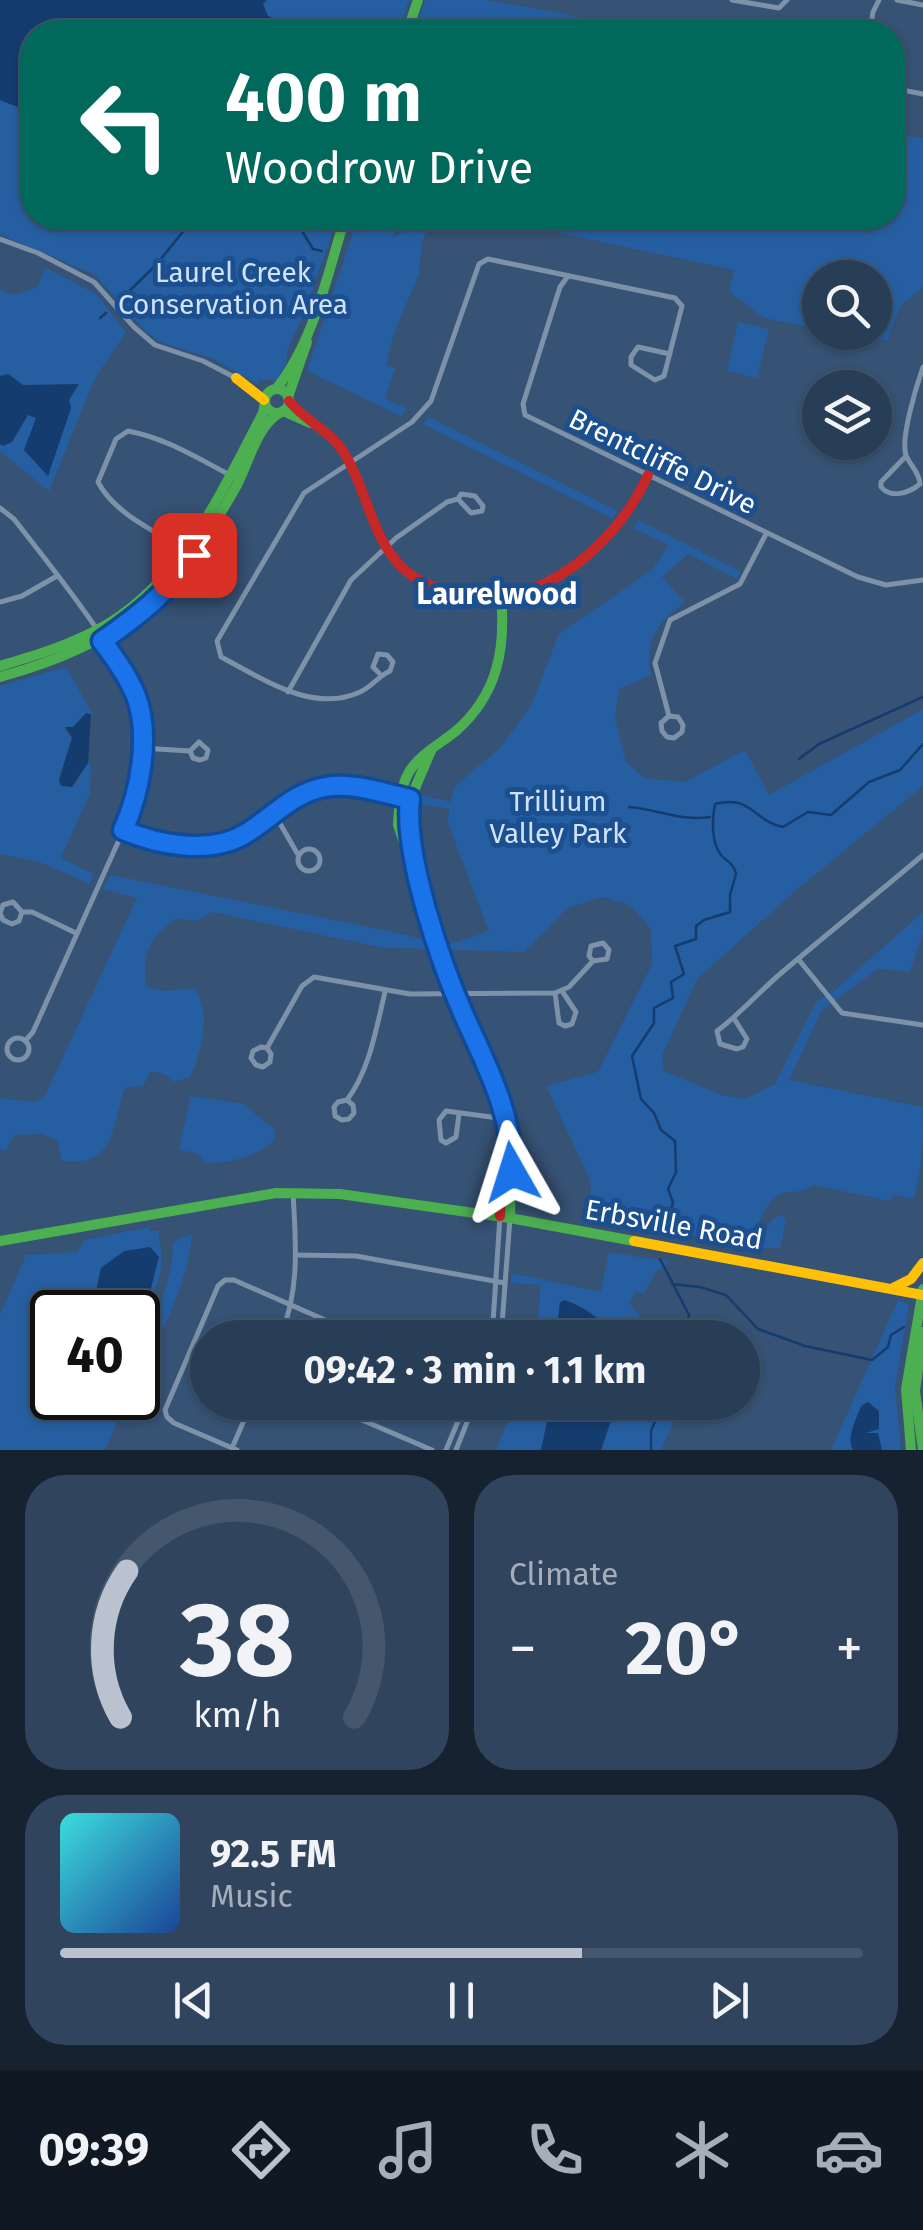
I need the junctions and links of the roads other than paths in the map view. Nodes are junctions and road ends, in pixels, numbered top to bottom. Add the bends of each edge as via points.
1 (732, 0) edge
2 (787, 0) edge
3 (897, 0) edge
4 (923, 6) edge
5 (341, 230) edge
6 (0, 238) edge
7 (568, 276) junction
8 (307, 332) junction
9 (670, 354) junction
10 (923, 367) edge
11 (236, 378) joint
12 (269, 396) junction
13 (285, 405) junction
14 (906, 456) junction
15 (350, 463) junction
16 (648, 475) junction
17 (235, 478) junction
18 (458, 499) junction
19 (0, 508) edge
20 (766, 534) junction
21 (386, 547) junction
22 (191, 553) junction
23 (57, 576) junction
24 (923, 580) edge
25 (502, 597) junction
26 (0, 602) edge
27 (100, 636) junction
28 (0, 666) edge
29 (379, 674) junction
30 (0, 677) edge
31 (288, 692) junction
32 (669, 716) junction
33 (141, 748) junction
34 (190, 751) dead end
35 (404, 798) junction
36 (274, 812) junction
37 (123, 830) junction
38 (298, 853) junction
39 (923, 855) edge
40 (22, 912) junction
41 (76, 933) junction
42 (799, 960) junction
43 (593, 961) junction
44 (385, 992) junction
45 (559, 992) junction
46 (455, 993) junction
47 (735, 1020) junction
48 (923, 1025) edge
49 (25, 1042) junction
50 (266, 1048) dead end
51 (347, 1100) junction
52 (458, 1114) junction
53 (507, 1123) junction
54 (294, 1193) junction
55 (505, 1217) junction
56 (0, 1240) edge
57 (297, 1255) junction
58 (923, 1262) edge
59 (496, 1281) junction
60 (505, 1283) junction
61 (891, 1289) junction
62 (923, 1293) edge
63 (292, 1306) junction
64 (287, 1320) edge
65 (324, 1320) edge
66 (493, 1320) edge
67 (502, 1320) edge
68 (923, 1332) edge
69 (245, 1420) edge
70 (362, 1420) edge
71 (458, 1420) edge
72 (468, 1420) edge
73 (234, 1449) edge
74 (432, 1450) edge
75 (446, 1450) edge
76 (456, 1450) edge
77 (912, 1450) edge
78 (923, 1450) edge

1 - 2 street via 779,8
3 - 4 street
5 - 8 street
6 - 11 street via 94,282 148,340
7 - 9 street via 680,300
7 - 15 street via 488,259 479,264 431,400 412,422
7 - 16 street, Brentcliffe Drive via 522,410
8 - 12 street via 289,374
8 - 13 street
9 - 9 street via 638,347 631,365 660,380
10 - 14 street
11 - 12 street
12 - 13 street
12 - 13 street via 268,410
12 - 17 street
13 - 15 street via 334,438
13 - 17 street via 266,422
14 - 14 street via 881,482 887,493 920,484
15 - 21 street
15 - 31 street via 298,501 216,642 220,657
16 - 20 street, Brentcliffe Drive
16 - 25 street via 613,536 534,588
17 - 22 street
17 - 22 street via 152,436 128,432 116,440 98,482 104,493
18 - 18 street via 471,513 482,511 475,496
18 - 21 street
19 - 23 street
20 - 24 street, Brentcliffe Drive via 858,577 886,585
20 - 32 street via 740,584 670,620 656,657
21 - 25 street via 429,584 453,594
21 - 31 street via 352,580
22 - 27 street via 150,606
23 - 26 street
23 - 27 street
25 - 35 street via 494,680 475,713 418,758 406,774
27 - 28 street
27 - 30 street via 50,664
27 - 33 street via 136,695
29 - 29 street via 392,668 387,654 373,660
29 - 31 street via 355,694 306,698
32 - 32 street via 662,731 670,738 683,724
33 - 34 street
33 - 37 street via 137,792
35 - 36 street via 341,785 290,800
35 - 46 street via 398,825
36 - 37 street via 245,834 212,845
36 - 38 street
37 - 41 street
38 - 38 street via 298,866 320,866 315,852
39 - 42 street
40 - 40 street via 9,902 0,913 12,924
40 - 41 street
41 - 49 street
42 - 47 street
42 - 48 street via 842,1013
43 - 43 street via 606,959 607,946 591,946
43 - 45 street
44 - 46 street
44 - 50 street via 308,980
44 - 51 street via 368,1058
45 - 45 street via 559,1022 572,1024 576,1012
45 - 46 street
46 - 53 street
47 - 47 street via 716,1039 737,1050 747,1039
49 - 49 street via 11,1041 10,1056 24,1058
51 - 51 street via 334,1107 342,1120 354,1113
52 - 52 street via 441,1115 438,1134 446,1143 456,1136
52 - 53 street
53 - 55 street
54 - 55 street, Erbsville Road
54 - 56 street, Erbsville Road
54 - 57 street
55 - 59 street
55 - 60 street
55 - 61 street, Erbsville Road
57 - 59 street via 356,1256
57 - 63 street
58 - 61 street via 911,1280
59 - 60 street
59 - 66 street
60 - 67 street
61 - 62 street, Erbsville Road
62 - 77 street via 906,1380
63 - 64 street
63 - 65 street
63 - 73 street via 225,1280 166,1406 174,1423
68 - 78 street via 914,1407
69 - 73 street
70 - 74 street
71 - 75 street
72 - 76 street

